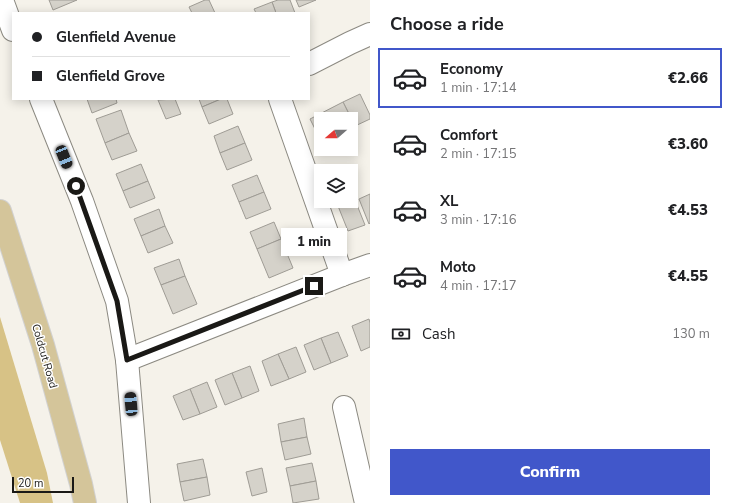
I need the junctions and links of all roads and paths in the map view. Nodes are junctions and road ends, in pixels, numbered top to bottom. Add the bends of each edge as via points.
1 (2, 0) edge
2 (12, 27) edge
3 (370, 34) edge
4 (310, 63) edge
5 (41, 100) edge
6 (280, 100) edge
7 (0, 211) edge
8 (370, 265) edge
9 (342, 275) junction
10 (127, 360) junction
11 (344, 407) dead end
12 (85, 503) edge
13 (139, 503) edge
14 (366, 503) edge

1 - 2 street
3 - 4 street
5 - 10 street via 82,201 117,301
6 - 9 street
7 - 12 main road, Coldcut Road via 43,345
8 - 9 street
9 - 10 street
10 - 13 street
11 - 14 street

